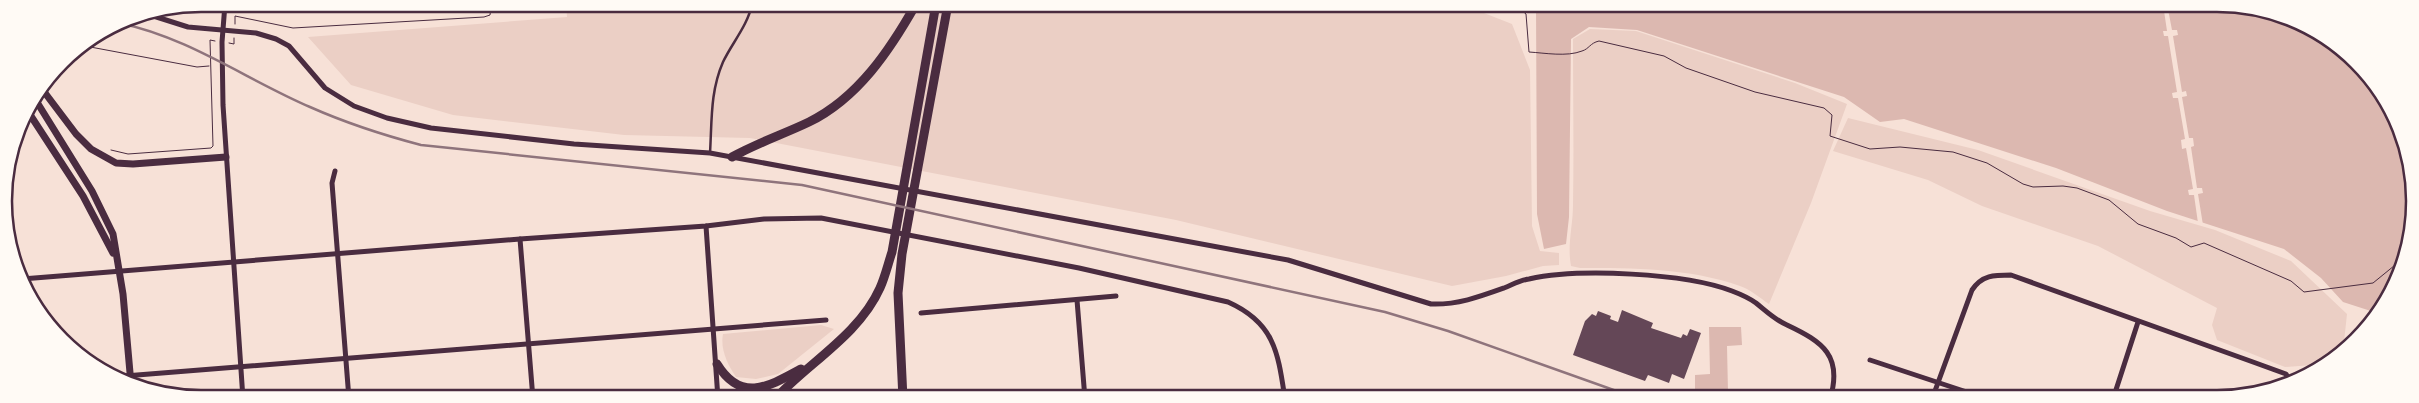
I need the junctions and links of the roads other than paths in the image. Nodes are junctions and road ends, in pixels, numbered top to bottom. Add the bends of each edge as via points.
1 (224, 12) edge
2 (748, 12) edge
3 (911, 12) edge
4 (935, 12) edge
5 (947, 12) edge
6 (159, 18) edge
7 (223, 30) junction
8 (46, 94) edge
9 (39, 105) edge
10 (32, 118) edge
11 (710, 153) junction
12 (226, 157) junction
13 (732, 157) junction
14 (334, 171) dead end
15 (706, 226) junction
16 (520, 239) junction
17 (337, 254) junction
18 (115, 256) junction
19 (233, 262) junction
20 (120, 271) junction
21 (29, 278) edge
22 (1116, 296) dead end
23 (1077, 300) junction
24 (921, 313) dead end
25 (826, 320) dead end
26 (2138, 322) junction
27 (713, 330) junction
28 (529, 344) junction
29 (346, 358) junction
30 (1870, 360) dead end
31 (813, 363) junction
32 (717, 364) junction
33 (241, 367) junction
34 (131, 377) edge
35 (2288, 377) edge
36 (138, 379) edge
37 (1938, 382) junction
38 (242, 390) edge
39 (348, 390) edge
40 (532, 390) edge
41 (718, 390) edge
42 (784, 390) edge
43 (903, 390) edge
44 (1085, 390) edge
45 (1284, 390) edge
46 (1833, 390) edge
47 (1935, 390) edge
48 (1962, 390) edge
49 (2115, 390) edge

1 - 7 street
2 - 11 lane via 715,85
3 - 13 highway via 872,72 844,97 811,121
4 - 31 highway via 892,252 880,289 848,332
5 - 43 highway via 902,254 898,293
6 - 7 street via 188,27
7 - 11 street via 256,33 276,39 289,46 325,88 354,106 387,118 471,134
7 - 12 street
8 - 12 main road via 86,144 105,159 116,163
9 - 18 main road via 100,205 112,234
10 - 18 main road via 83,196
11 - 13 street
12 - 19 street
13 - 46 street via 1288,260 1430,304 1452,305 1540,276 1617,274 1715,285 1755,302 1772,317 1814,339 1827,350 1836,378
14 - 17 street
15 - 16 street
15 - 27 street
15 - 45 street via 764,219 821,218 1079,268 1228,302 1256,319 1272,341 1280,362
16 - 17 street
16 - 28 street
17 - 19 street
17 - 29 street
18 - 20 main road
19 - 20 street
19 - 33 street
20 - 21 street
20 - 34 main road
22 - 23 street
23 - 24 street
23 - 44 street
25 - 27 street
26 - 35 street
26 - 37 street via 2011,275 1995,275 1978,281 1972,290
26 - 49 street
27 - 28 street
27 - 32 street
28 - 29 street
28 - 40 street
29 - 33 street
29 - 39 street
30 - 37 street
31 - 32 highway via 774,384 757,389 733,384
31 - 42 highway
32 - 41 street
33 - 36 street
33 - 38 street
37 - 47 street
37 - 48 street

